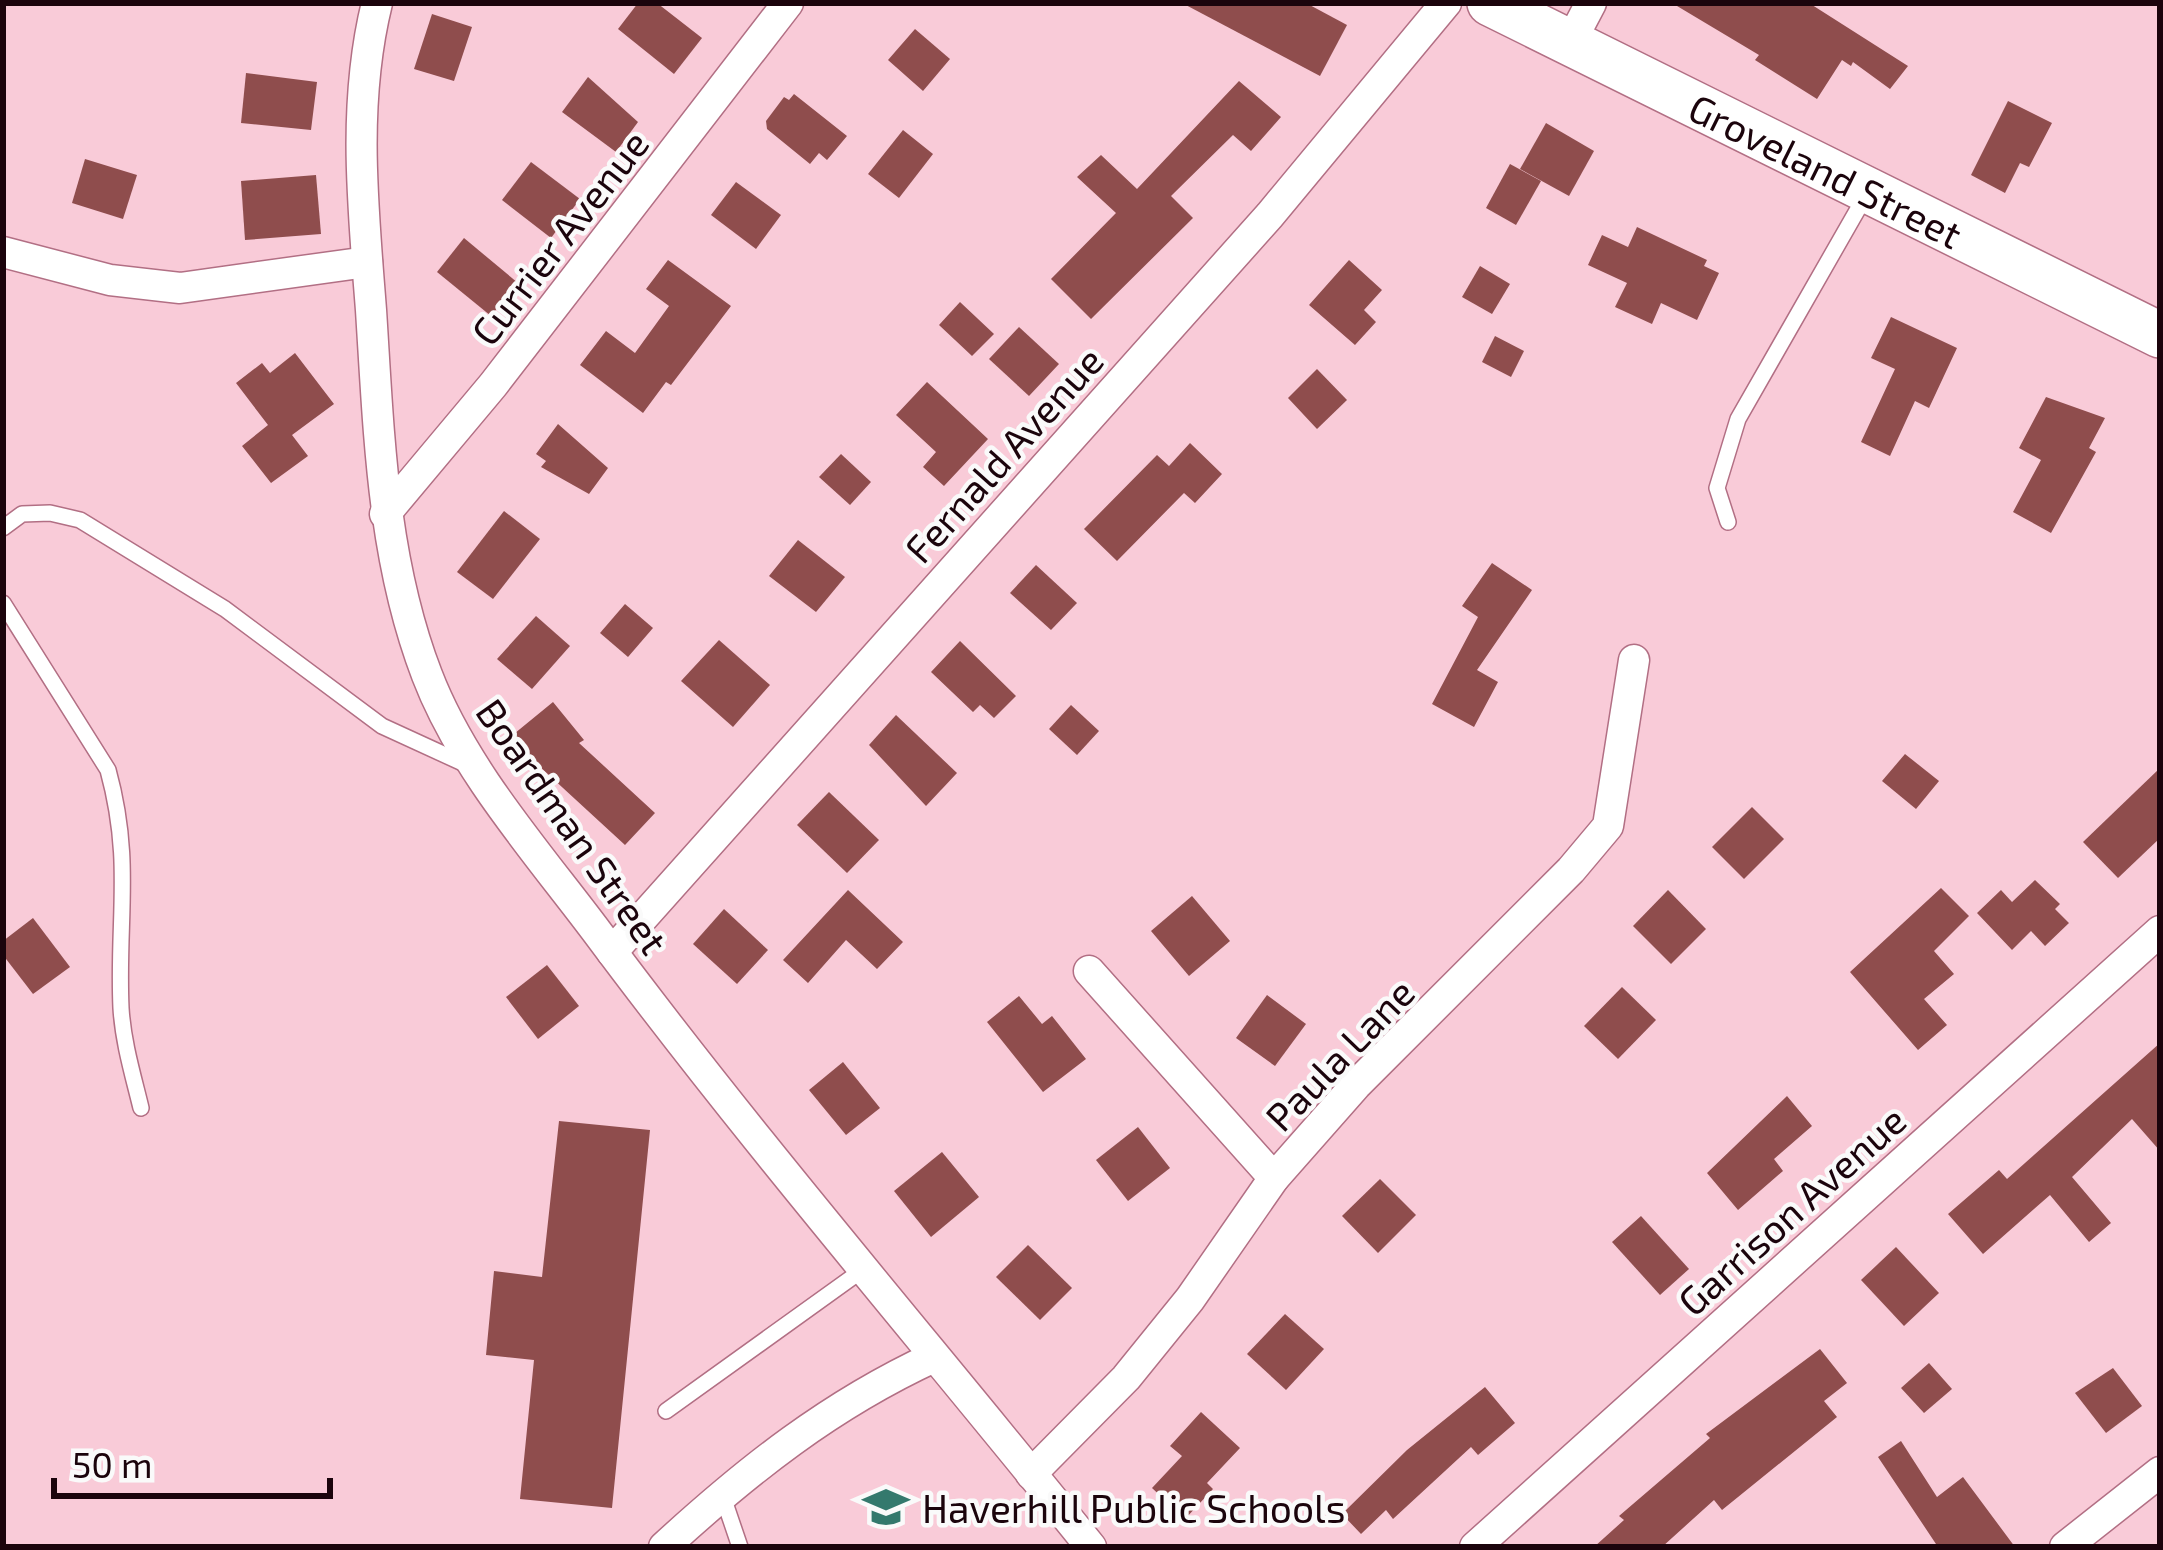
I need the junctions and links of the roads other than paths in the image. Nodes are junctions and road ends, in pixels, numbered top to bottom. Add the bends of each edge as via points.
1 (377, 3) edge
2 (788, 3) edge
3 (1446, 3) edge
4 (1490, 3) edge
5 (1591, 3) edge
6 (1570, 43) junction
7 (1867, 192) junction
8 (3, 252) edge
9 (367, 262) junction
10 (2160, 334) edge
11 (385, 514) junction
12 (1728, 522) dead end
13 (3, 528) edge
14 (3, 603) edge
15 (1634, 660) dead end
16 (480, 771) junction
17 (2160, 931) edge
18 (612, 952) junction
19 (1089, 971) dead end
20 (141, 1108) dead end
21 (1274, 1178) junction
22 (861, 1271) junction
23 (934, 1357) junction
24 (666, 1411) dead end
25 (2160, 1472) edge
26 (1031, 1474) junction
27 (722, 1494) junction
28 (664, 1547) edge
29 (740, 1547) edge
30 (1091, 1547) edge
31 (1475, 1547) edge
32 (2065, 1547) edge

1 - 9 street, Boardman Street via 363,86
2 - 11 street, Currier Avenue
3 - 18 street, Fernald Avenue via 1270,215
4 - 6 main road, Groveland Street
5 - 6 street
6 - 7 main road, Groveland Street
7 - 10 main road, Groveland Street
7 - 12 lane via 1738,419 1717,488
8 - 9 street via 110,280 180,288
9 - 11 street, Boardman Street
11 - 16 street, Boardman Street via 422,661
13 - 16 lane via 22,514 80,520 225,609 382,726
14 - 20 lane via 111,782 126,888 122,1016
15 - 21 street, Paula Lane via 1608,826
16 - 18 street, Boardman Street
17 - 31 street, Garrison Avenue
18 - 22 street, Boardman Street
19 - 21 street
21 - 26 street, Paula Lane via 1126,1378
22 - 23 street, Boardman Street
22 - 24 lane
23 - 26 street, Boardman Street
23 - 27 street via 860,1392
25 - 32 street
26 - 30 street, Boardman Street
27 - 28 street
27 - 29 lane

